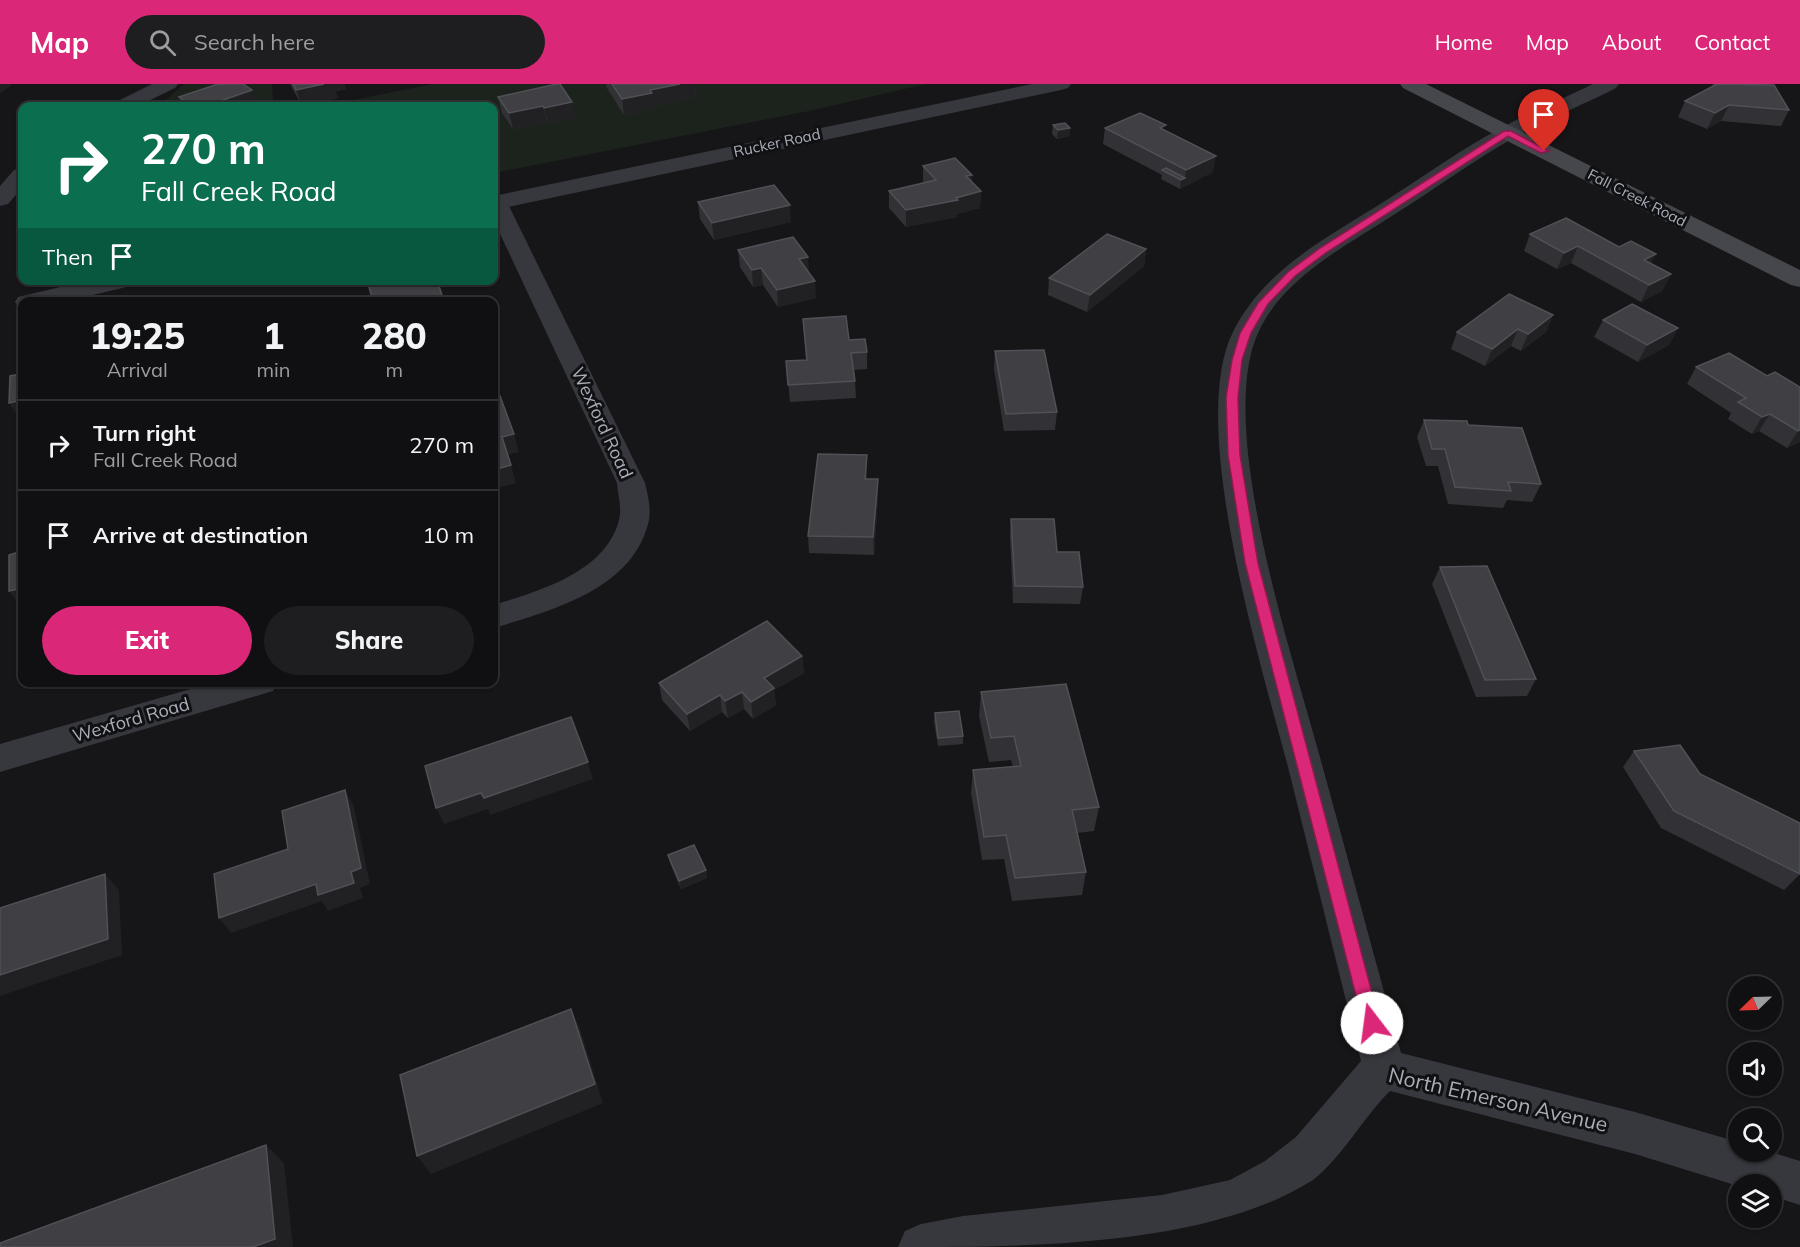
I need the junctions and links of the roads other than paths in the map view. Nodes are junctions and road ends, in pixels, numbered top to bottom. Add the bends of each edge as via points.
1 (168, 84) edge
2 (1061, 84) edge
3 (1410, 84) edge
4 (1609, 84) edge
5 (131, 102) edge
6 (1508, 133) junction
7 (18, 179) edge
8 (0, 199) edge
9 (498, 201) edge
10 (498, 208) edge
11 (1800, 280) edge
12 (103, 285) edge
13 (48, 297) edge
14 (18, 303) edge
15 (0, 307) edge
16 (498, 615) edge
17 (244, 687) edge
18 (0, 758) edge
19 (1384, 1069) junction
20 (1800, 1183) edge
21 (921, 1247) edge

1 - 5 street
2 - 9 street, Rucker Road
3 - 6 main road, Fall Creek Road
4 - 6 street
6 - 11 main road, Fall Creek Road
6 - 19 street via 1323,250 1280,285 1245,333 1237,360 1232,398 1236,478 1252,563
7 - 8 street
10 - 16 street, Wexford Road via 631,483 635,507 623,545 585,581 553,598
12 - 13 street
14 - 15 street
17 - 18 street, Wexford Road
19 - 20 street, North Emerson Avenue via 1635,1133
19 - 21 street, North Emerson Avenue via 1367,1083 1306,1159 1256,1191 1223,1205 1182,1216 1005,1233

